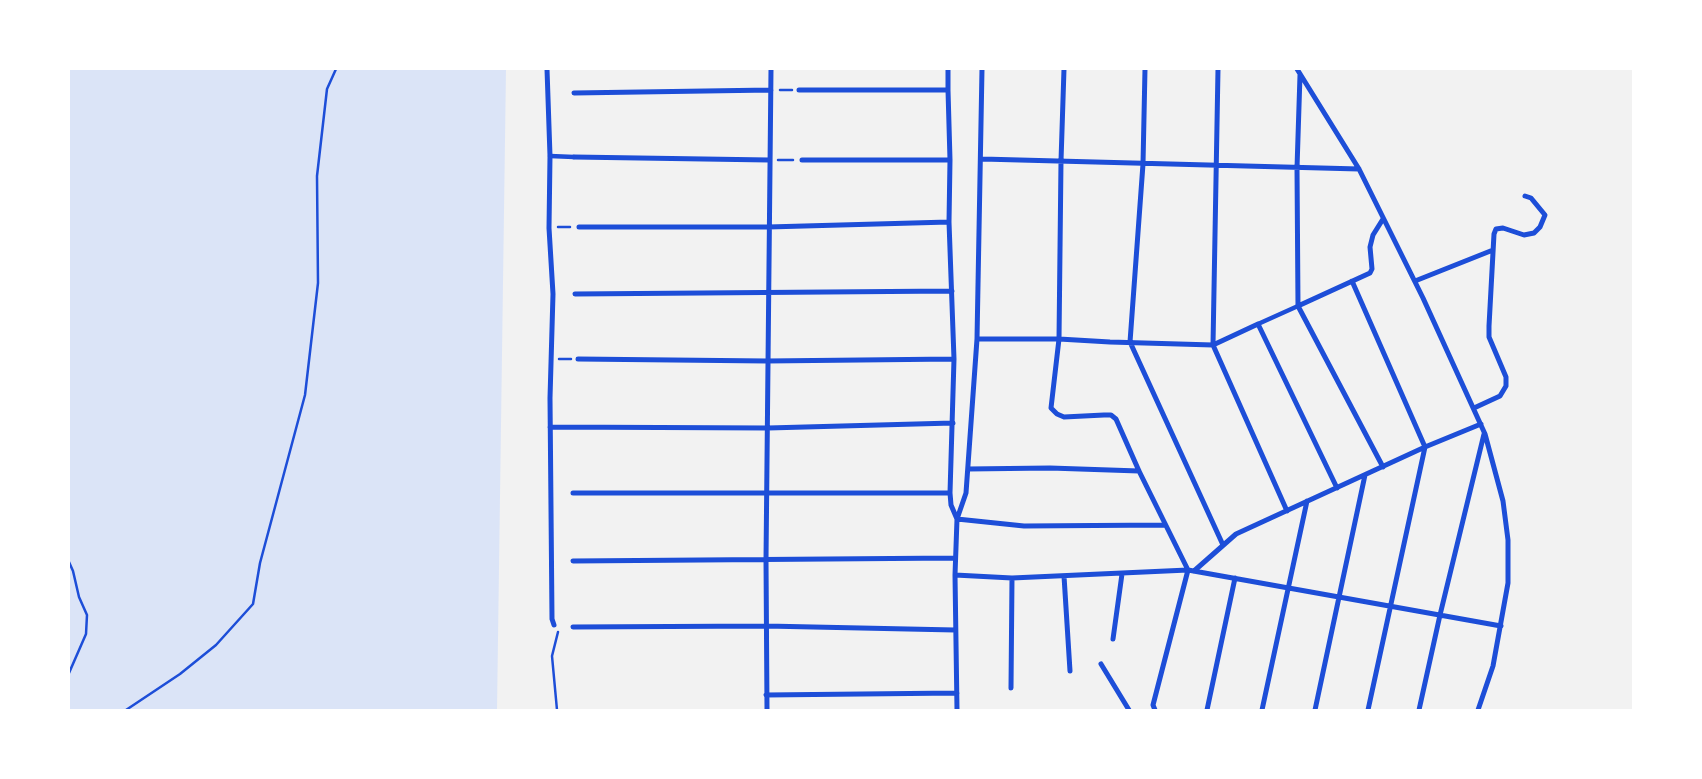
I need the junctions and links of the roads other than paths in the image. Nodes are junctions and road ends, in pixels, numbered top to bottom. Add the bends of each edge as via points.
1 (547, 69) edge
2 (771, 69) edge
3 (948, 69) edge
4 (982, 69) edge
5 (1064, 69) edge
6 (1145, 69) edge
7 (1218, 69) edge
8 (1299, 71) edge
9 (771, 90) junction
10 (799, 90) road end
11 (948, 90) junction
12 (574, 93) dead end
13 (550, 156) junction
14 (574, 157) joint
15 (982, 159) junction
16 (769, 160) junction
17 (802, 160) road end
18 (950, 160) junction
19 (1061, 161) junction
20 (1143, 164) junction
21 (1216, 166) junction
22 (1297, 168) junction
23 (1360, 169) junction
24 (1525, 196) dead end
25 (1383, 219) junction
26 (949, 222) junction
27 (579, 227) road end
28 (768, 227) junction
29 (1493, 250) junction
30 (1352, 281) junction
31 (1415, 281) junction
32 (952, 292) junction
33 (575, 294) dead end
34 (770, 294) junction
35 (1298, 306) junction
36 (1258, 324) junction
37 (977, 339) junction
38 (1059, 339) junction
39 (1130, 342) junction
40 (1213, 344) junction
41 (578, 359) road end
42 (954, 359) junction
43 (767, 360) junction
44 (1474, 408) junction
45 (953, 424) junction
46 (1481, 424) junction
47 (550, 427) junction
48 (768, 428) junction
49 (1484, 434) junction
50 (1425, 447) junction
51 (1383, 467) junction
52 (968, 469) junction
53 (1139, 471) junction
54 (1366, 475) junction
55 (1337, 488) junction
56 (573, 493) dead end
57 (767, 493) junction
58 (950, 493) junction
59 (1307, 500) junction
60 (1287, 511) junction
61 (957, 519) junction
62 (1165, 525) junction
63 (1223, 545) junction
64 (955, 558) junction
65 (766, 559) junction
66 (573, 561) dead end
67 (1188, 570) junction
68 (1194, 571) junction
69 (1122, 574) junction
70 (955, 575) junction
71 (1064, 576) junction
72 (1012, 578) junction
73 (1235, 578) junction
74 (1288, 588) junction
75 (1339, 597) junction
76 (1390, 606) junction
77 (1440, 615) junction
78 (556, 626) road end
79 (766, 626) junction
80 (1501, 626) junction
81 (573, 627) dead end
82 (955, 630) junction
83 (1113, 639) dead end
84 (1101, 664) dead end
85 (1070, 671) dead end
86 (1011, 688) dead end
87 (957, 693) junction
88 (766, 695) junction
89 (767, 710) edge
90 (957, 710) edge
91 (1130, 710) edge
92 (1155, 710) edge
93 (1207, 710) edge
94 (1262, 710) edge
95 (1314, 710) edge
96 (1368, 710) edge
97 (1419, 710) edge
98 (1478, 710) edge

1 - 13 street
2 - 9 street
3 - 11 street
4 - 15 street
5 - 19 street
6 - 20 street
7 - 21 street
8 - 22 street
8 - 23 street
9 - 12 street
9 - 16 street
10 - 11 street
11 - 18 street
13 - 14 street
13 - 47 street via 553,294
14 - 16 street
15 - 19 street
15 - 37 street
16 - 28 street
17 - 18 street
18 - 26 street
19 - 20 street
19 - 38 street
20 - 21 street
20 - 39 street
21 - 22 street
21 - 40 street
22 - 23 street
22 - 35 street
23 - 25 street
24 - 29 street via 1531,198 1545,214 1543,221 1534,233 1524,235 1496,228
25 - 30 street via 1370,247 1370,273
25 - 31 street
26 - 28 street
26 - 32 street
27 - 28 street
28 - 34 street
29 - 31 street
29 - 44 street via 1490,337 1506,376 1506,386 1500,396
30 - 35 street
30 - 50 street
31 - 44 street
32 - 34 street
32 - 42 street
33 - 34 street
34 - 43 street
35 - 36 street
35 - 51 street
36 - 40 street
36 - 55 street
37 - 38 street
37 - 52 street
38 - 39 street
38 - 53 street via 1051,408 1064,417 1111,415 1116,419
39 - 40 street
39 - 63 street
40 - 60 street
41 - 43 street
42 - 43 street
42 - 45 street
43 - 48 street
44 - 46 street
45 - 48 street
45 - 58 street
46 - 49 street
46 - 50 street
47 - 48 street
47 - 78 street via 552,619
48 - 57 street
49 - 77 street
49 - 80 street via 1503,501 1508,540 1508,583
50 - 51 street
50 - 76 street
51 - 54 street
52 - 53 street
52 - 61 street via 966,493
53 - 62 street
54 - 55 street
54 - 75 street
55 - 59 street
56 - 57 street
57 - 58 street
57 - 65 street
58 - 61 street
59 - 60 street
59 - 74 street
60 - 63 street via 1236,534
61 - 62 street via 1024,526
61 - 64 street
62 - 67 street
63 - 68 street
64 - 65 street
64 - 70 street
65 - 66 street
65 - 79 street
67 - 68 street
67 - 69 street
67 - 92 street via 1153,705
68 - 73 street
69 - 71 street
69 - 83 street
70 - 72 street
70 - 82 street
71 - 72 street
71 - 85 street
72 - 86 street
73 - 74 street
73 - 93 street
74 - 75 street
74 - 94 street
75 - 76 street
75 - 95 street
76 - 77 street
76 - 96 street
77 - 80 street
77 - 97 street
79 - 81 street
79 - 82 street
79 - 88 street
80 - 98 street
82 - 87 street
84 - 91 street
87 - 88 street
87 - 90 street
88 - 89 street

